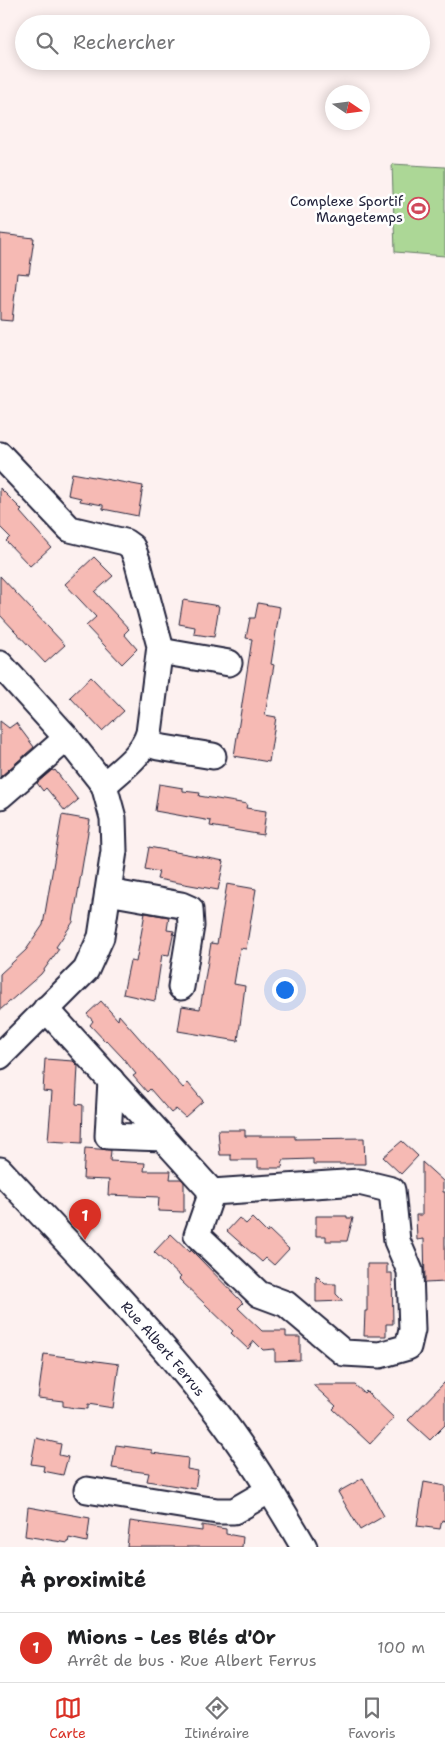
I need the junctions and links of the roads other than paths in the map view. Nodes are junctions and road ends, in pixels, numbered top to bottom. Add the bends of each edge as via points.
1 (0, 455) edge
2 (160, 651) junction
3 (229, 663) dead end
4 (0, 664) edge
5 (67, 738) junction
6 (146, 743) junction
7 (213, 756) dead end
8 (104, 785) junction
9 (0, 796) edge
10 (108, 892) junction
11 (181, 987) dead end
12 (46, 1009) junction
13 (0, 1056) edge
14 (110, 1080) junction
15 (163, 1138) junction
16 (0, 1170) edge
17 (212, 1192) junction
18 (87, 1490) dead end
19 (270, 1490) junction
20 (304, 1547) edge

1 - 2 street via 70,529 118,540 132,548 159,637
2 - 3 street
2 - 6 street
4 - 5 street
5 - 8 street
5 - 9 street
6 - 7 street
6 - 8 street via 140,753
8 - 10 street via 113,818 114,851
10 - 11 street via 190,909 191,926
10 - 12 street via 101,937 86,970
12 - 13 street
12 - 14 street
14 - 15 street
14 - 15 street via 108,1136
15 - 17 street
16 - 19 street, Rue Albert Ferrus via 166,1352 211,1406
17 - 17 street via 197,1235 259,1294 286,1304 344,1354 380,1355 408,1347 412,1330 410,1271 397,1241 392,1190 359,1182
18 - 19 street via 217,1511 234,1511
19 - 20 street, Rue Albert Ferrus

